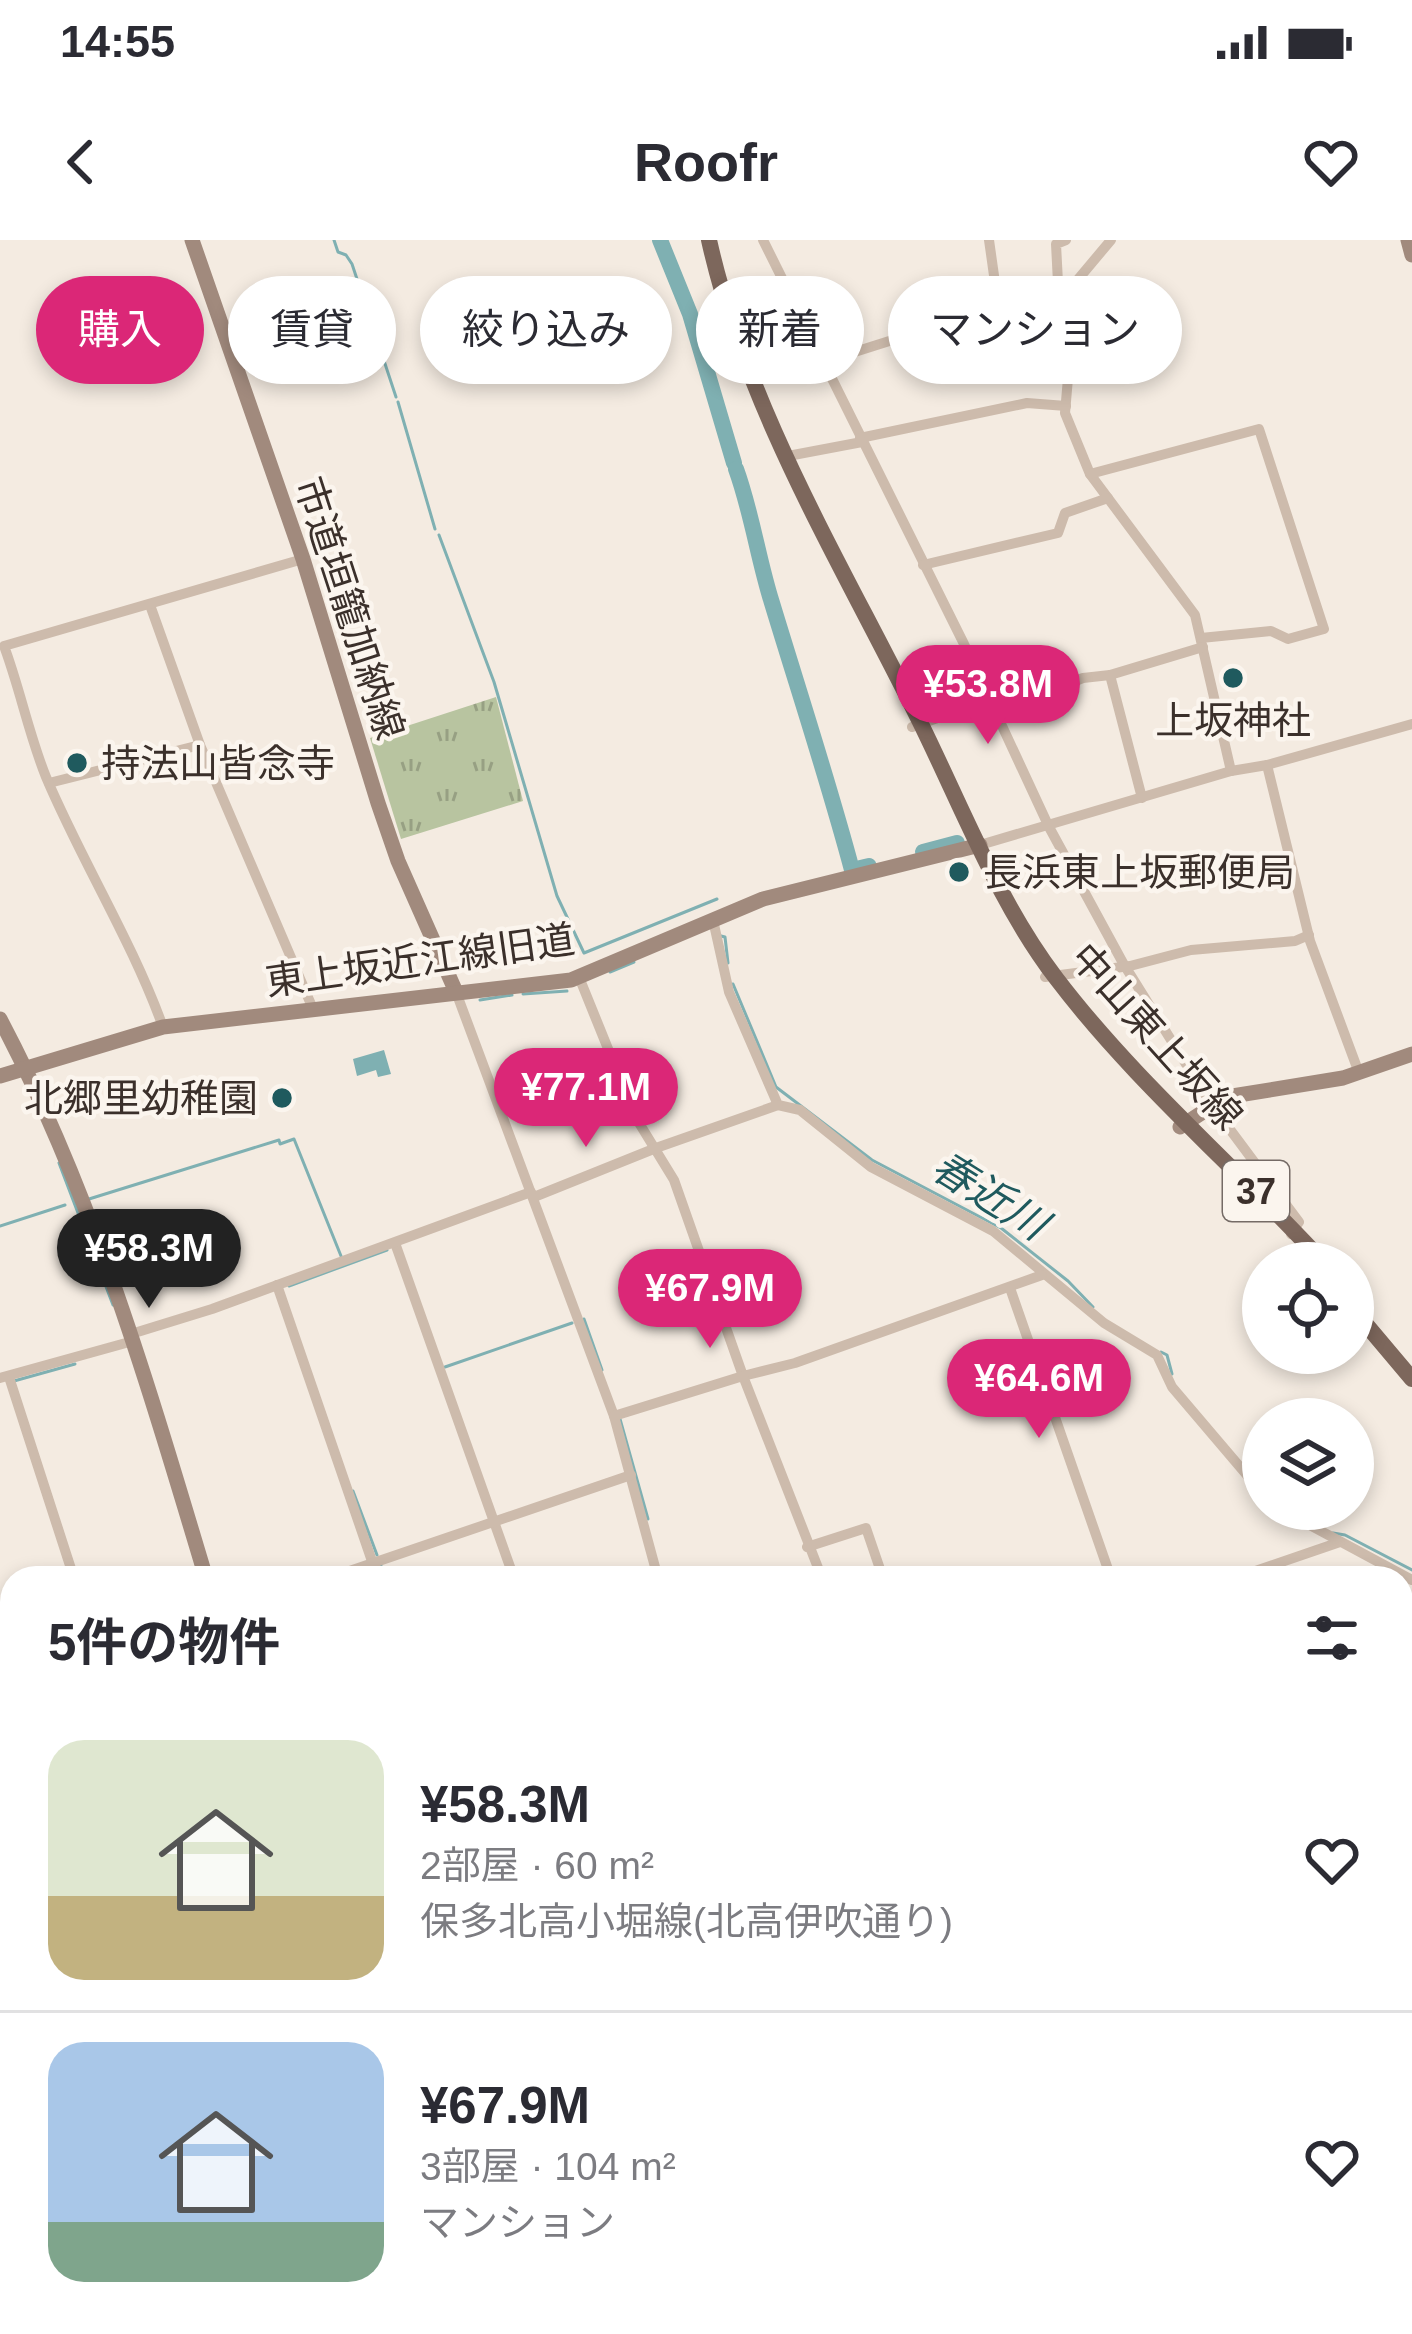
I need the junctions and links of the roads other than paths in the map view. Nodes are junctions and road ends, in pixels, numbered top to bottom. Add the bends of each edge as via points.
1 (192, 240) edge
2 (704, 240) edge
3 (763, 240) edge
4 (989, 240) edge
5 (1066, 240) edge
6 (1111, 240) edge
7 (1408, 240) edge
8 (1412, 255) edge
9 (714, 276) edge
10 (715, 276) edge
11 (780, 276) edge
12 (994, 276) edge
13 (1058, 276) edge
14 (1081, 276) edge
15 (751, 384) edge
16 (751, 384) edge
17 (834, 384) edge
18 (1068, 384) edge
19 (1066, 406) junction
20 (861, 440) junction
21 (788, 456) junction
22 (1090, 474) junction
23 (1108, 498) junction
24 (303, 559) junction
25 (922, 566) junction
26 (150, 605) junction
27 (1202, 642) junction
28 (2, 645) edge
29 (1110, 675) junction
30 (991, 699) junction
31 (1412, 724) edge
32 (916, 725) junction
33 (200, 745) junction
34 (1267, 765) junction
35 (1232, 770) junction
36 (49, 783) junction
37 (1142, 798) junction
38 (1049, 827) junction
39 (975, 846) junction
40 (713, 920) junction
41 (1309, 935) junction
42 (1124, 966) junction
43 (1049, 975) junction
44 (579, 977) junction
45 (456, 992) junction
46 (313, 1009) junction
47 (0, 1019) edge
48 (163, 1027) junction
49 (1412, 1054) edge
50 (26, 1069) junction
51 (1359, 1072) junction
52 (0, 1076) edge
53 (1211, 1104) junction
54 (778, 1105) junction
55 (1184, 1124) junction
56 (656, 1148) junction
57 (532, 1194) junction
58 (1291, 1234) junction
59 (1297, 1242) edge
60 (1300, 1242) edge
61 (395, 1243) junction
62 (1042, 1275) junction
63 (277, 1286) junction
64 (1010, 1288) junction
65 (1374, 1320) edge
66 (1374, 1334) edge
67 (132, 1338) junction
68 (1412, 1365) edge
69 (743, 1376) junction
70 (4, 1378) edge
71 (1412, 1379) edge
72 (614, 1416) junction
73 (1242, 1469) edge
74 (631, 1475) junction
75 (494, 1522) junction
76 (1318, 1530) edge
77 (1340, 1542) junction
78 (807, 1546) junction
79 (374, 1564) junction
80 (70, 1566) edge
81 (202, 1566) edge
82 (368, 1566) edge
83 (510, 1566) edge
84 (655, 1566) edge
85 (816, 1566) edge
86 (879, 1566) edge
87 (1107, 1566) edge
88 (1270, 1566) edge
89 (1385, 1566) edge

1 - 24 street, 市道垣籠加納線
2 - 9 main road, 中山東上坂線 / 37
2 - 10 main road, 中山東上坂線 / 37
3 - 11 street
4 - 12 street
5 - 13 street via 1056,244
6 - 14 street
7 - 8 street
15 - 21 main road, 中山東上坂線 / 37
16 - 32 main road, 中山東上坂線 / 37
17 - 20 street
18 - 19 street
19 - 20 street via 1027,403
19 - 22 street
20 - 21 street
20 - 25 street
21 - 32 main road, 中山東上坂線 / 37
22 - 23 street
22 - 27 street via 1259,429 1324,629 1288,639 1271,631
23 - 25 street via 1065,513 1058,533
23 - 27 street via 1195,615
24 - 26 street
24 - 45 street, 市道垣籠加納線 via 398,861
25 - 30 street
26 - 28 street
26 - 33 street
27 - 29 street
27 - 35 street
28 - 36 street
29 - 30 street
29 - 37 street
30 - 32 street
30 - 38 street
31 - 34 street
32 - 39 main road, 中山東上坂線 / 37
33 - 36 street
33 - 46 street
34 - 35 street
34 - 41 street
35 - 37 street
36 - 48 street
37 - 38 street
38 - 39 street
38 - 42 street
39 - 40 street, 東上坂近江線旧道 via 763,899
39 - 43 main road, 中山東上坂線 / 37
40 - 44 street, 東上坂近江線旧道
40 - 54 street via 729,992
41 - 42 street
41 - 51 street
42 - 43 street
42 - 53 street
43 - 55 main road, 中山東上坂線 / 37
44 - 45 street, 東上坂近江線旧道
44 - 56 street
45 - 46 street, 東上坂近江線旧道
45 - 57 street
46 - 48 street, 東上坂近江線旧道
47 - 50 street
48 - 50 street, 東上坂近江線旧道
49 - 51 street
50 - 52 street, 東上坂近江線旧道
50 - 67 street
51 - 53 street
53 - 55 street
53 - 58 street via 1299,1222
54 - 56 street
54 - 62 street via 800,1110 871,1167 993,1231
55 - 58 main road, 中山東上坂線 / 37
56 - 57 street
56 - 69 street
57 - 61 street
57 - 72 street
58 - 59 main road, 中山東上坂線 / 37
58 - 60 main road, 中山東上坂線 / 37
61 - 63 street
61 - 75 street
62 - 64 street
62 - 73 street via 1156,1355 1172,1387
63 - 67 street
63 - 79 street
64 - 69 street
64 - 87 street
65 - 68 main road
66 - 71 main road
67 - 70 street
67 - 81 street
69 - 72 street
69 - 78 street
70 - 80 street
72 - 74 street
74 - 75 street
74 - 84 street
75 - 79 street
75 - 83 street
76 - 77 street
77 - 88 street
77 - 89 street
78 - 85 street
78 - 86 street via 866,1528
79 - 82 street

